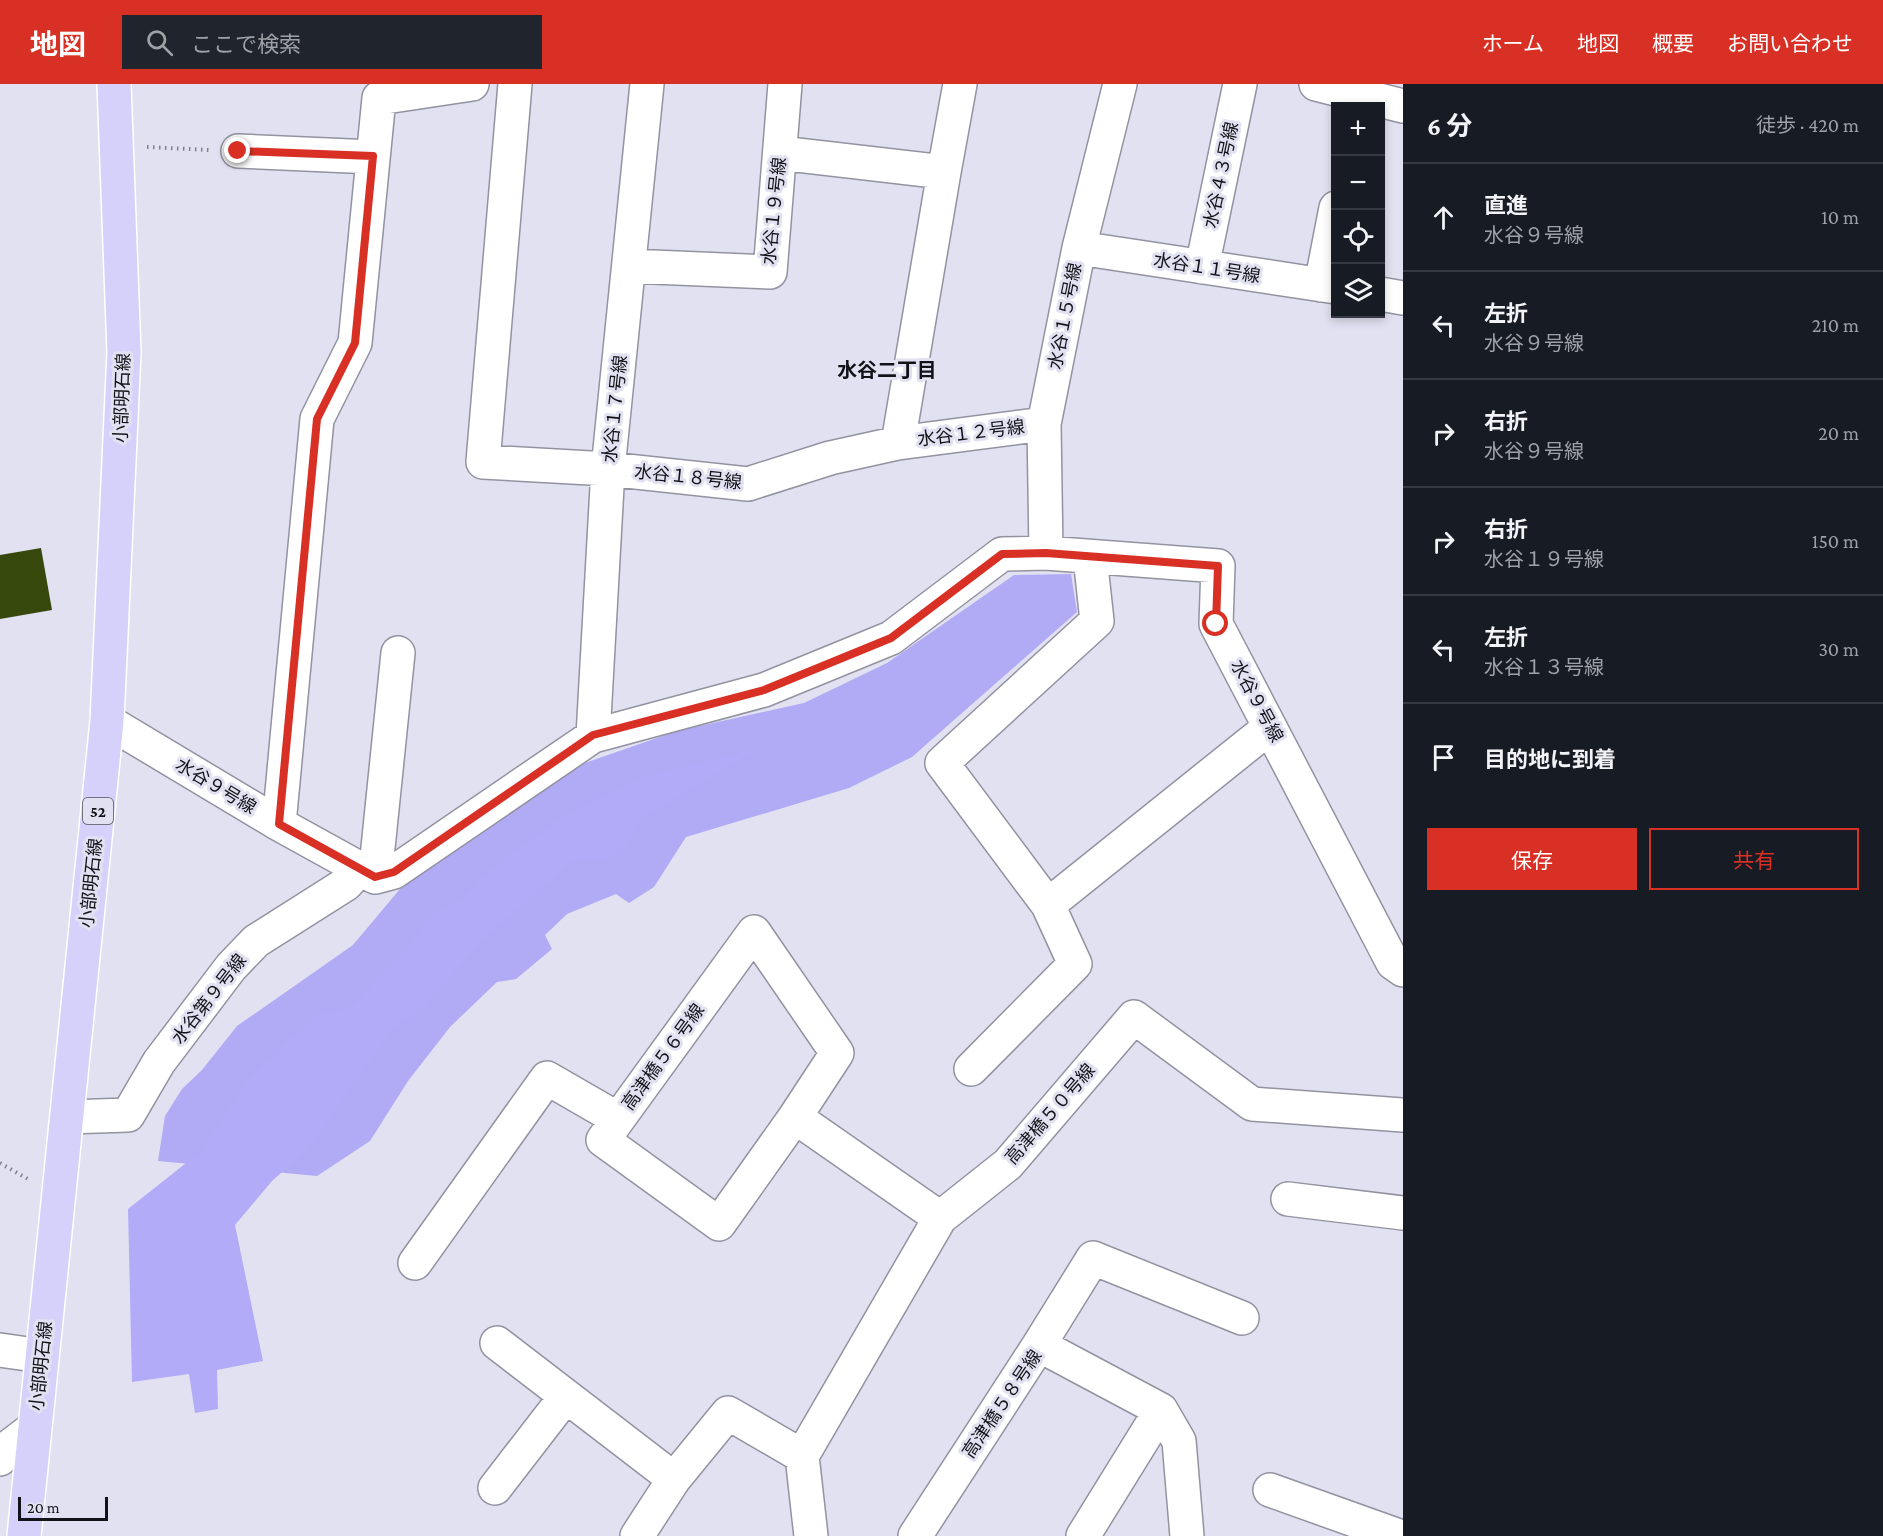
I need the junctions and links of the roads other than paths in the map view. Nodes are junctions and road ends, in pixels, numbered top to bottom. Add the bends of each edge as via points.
1 (114, 84) edge
2 (472, 84) edge
3 (515, 84) edge
4 (647, 84) edge
5 (785, 84) edge
6 (960, 84) edge
7 (1120, 84) edge
8 (1240, 84) edge
9 (1316, 84) edge
10 (1356, 100) edge
11 (1403, 106) edge
12 (238, 151) road end
13 (780, 153) junction
14 (373, 156) junction
15 (944, 172) junction
16 (1335, 210) edge
17 (1079, 248) junction
18 (630, 266) junction
19 (1202, 267) junction
20 (1328, 286) edge
21 (1385, 295) edge
22 (1403, 298) edge
23 (1044, 424) junction
24 (898, 443) junction
25 (608, 469) junction
26 (1046, 553) junction
27 (1090, 557) junction
28 (398, 653) dead end
29 (106, 721) junction
30 (1270, 727) junction
31 (593, 735) junction
32 (279, 824) junction
33 (368, 873) junction
34 (1048, 905) junction
35 (1403, 970) edge
36 (971, 1069) dead end
37 (1403, 1115) edge
38 (67, 1117) junction
39 (795, 1117) junction
40 (618, 1119) junction
41 (1288, 1199) dead end
42 (1403, 1213) edge
43 (940, 1218) junction
44 (415, 1263) dead end
45 (1242, 1318) dead end
46 (497, 1342) dead end
47 (1039, 1344) junction
48 (0, 1350) edge
49 (42, 1356) junction
50 (566, 1396) junction
51 (1161, 1410) junction
52 (35, 1427) junction
53 (802, 1456) junction
54 (0, 1459) edge
55 (674, 1479) junction
56 (495, 1488) dead end
57 (1270, 1490) dead end
58 (24, 1536) edge
59 (637, 1536) edge
60 (811, 1536) edge
61 (915, 1536) edge
62 (1083, 1536) edge
63 (1187, 1536) edge
64 (1399, 1536) edge

1 - 29 main road, 小部明石線 / 52 via 124,352
2 - 14 street via 379,98
3 - 25 street, 水谷１８号線 via 483,462
4 - 18 street, 水谷１７号線
5 - 13 street, 水谷１９号線
6 - 15 street
7 - 17 street, 水谷１５号線
8 - 19 street, 水谷４３号線
9 - 10 street
10 - 11 street
12 - 14 street
13 - 15 street
13 - 18 street, 水谷１９号線 via 770,272
14 - 32 street via 355,343 317,419
15 - 24 street
16 - 20 street
17 - 19 street, 水谷１１号線
17 - 23 street, 水谷１５号線
18 - 25 street, 水谷１７号線
19 - 20 street, 水谷１１号線
21 - 22 street
23 - 24 street, 水谷１２号線
23 - 26 street, 水谷１５号線
24 - 25 street, 水谷１８号線 via 830,458 747,484
25 - 31 street, 水谷１７号線
26 - 27 street, 水谷９号線
26 - 31 street, 水谷９号線 via 1002,554 891,638 775,686
27 - 30 street, 水谷９号線 via 1218,566 1216,624
27 - 34 street via 1097,621 942,764
28 - 33 street
29 - 32 street, 水谷９号線
29 - 38 main road, 小部明石線 / 52
30 - 34 street
30 - 35 street, 水谷９号線 via 1393,963
31 - 33 street, 水谷９号線 via 394,872
32 - 33 street, 水谷９号線
33 - 38 street, 水谷第９号線 via 256,941 231,967 159,1062 128,1115
34 - 36 street via 1075,964
37 - 43 street, 高津橋５０号線 via 1252,1104 1134,1017 1008,1164
38 - 49 main road, 小部明石線 / 52
39 - 40 street, 高津橋５６号線 via 719,1224 603,1140
39 - 40 street, 高津橋５６号線 via 837,1053 754,932
39 - 43 street
40 - 44 street via 547,1078
41 - 42 street
43 - 53 street, 高津橋５０号線
45 - 47 street via 1093,1258
46 - 50 street
47 - 51 street, 高津橋５８号線
47 - 61 street, 高津橋５８号線
48 - 49 street
49 - 52 main road, 小部明石線 / 52
50 - 55 street
50 - 56 street
51 - 62 street
51 - 63 street via 1179,1441
52 - 54 street
52 - 58 main road, 小部明石線 / 52
53 - 55 street via 728,1413
53 - 60 street
55 - 59 street
57 - 64 street

